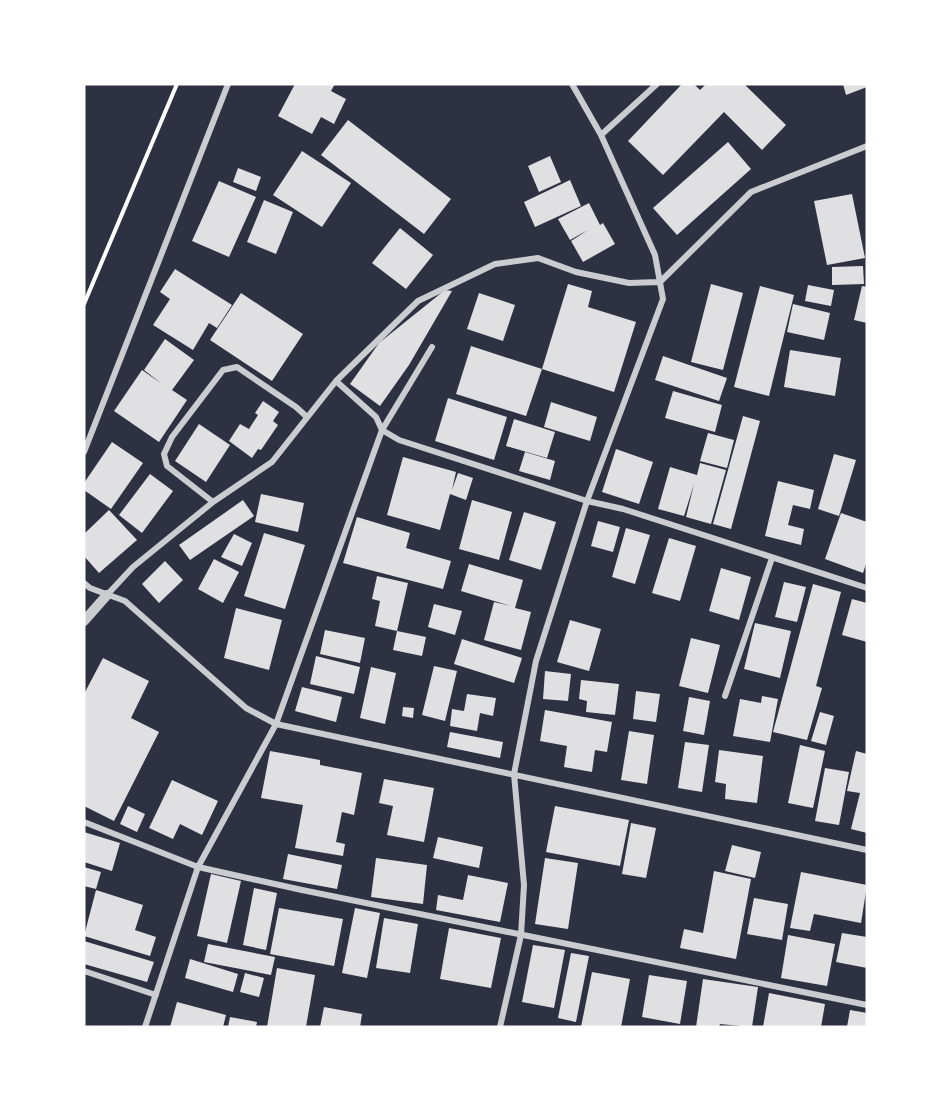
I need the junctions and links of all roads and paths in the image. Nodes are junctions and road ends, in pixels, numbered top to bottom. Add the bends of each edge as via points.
1 (177, 84) edge
2 (228, 84) edge
3 (572, 84) edge
4 (657, 84) edge
5 (601, 135) junction
6 (867, 146) edge
7 (660, 282) junction
8 (84, 304) edge
9 (432, 347) dead end
10 (336, 381) junction
11 (307, 417) junction
12 (382, 430) junction
13 (84, 453) edge
14 (587, 501) junction
15 (213, 502) junction
16 (772, 558) junction
17 (84, 583) edge
18 (867, 588) edge
19 (107, 595) junction
20 (84, 621) edge
21 (725, 696) dead end
22 (276, 724) junction
23 (514, 774) junction
24 (84, 822) edge
25 (867, 850) edge
26 (198, 867) junction
27 (521, 935) junction
28 (84, 971) edge
29 (156, 994) junction
30 (867, 1005) edge
31 (145, 1027) edge
32 (500, 1027) edge

1 - 8 path
2 - 13 street
3 - 5 street
4 - 5 street
5 - 7 street via 655,255
6 - 7 street via 751,192
7 - 10 street via 629,283 576,272 538,258 495,264 418,301
7 - 14 street via 663,299
9 - 12 street
10 - 11 street
10 - 12 street via 376,417
11 - 15 street via 272,462
11 - 15 street via 237,368 223,370 172,437 164,454 167,466
12 - 14 street via 399,440
12 - 22 street
14 - 16 street via 623,508
14 - 23 street via 536,661
15 - 19 street via 133,567
16 - 18 street
16 - 21 street
17 - 19 street
19 - 20 street
19 - 22 street via 125,601 246,708
22 - 23 street
22 - 26 street
23 - 25 street
23 - 27 street via 524,885
24 - 26 street
26 - 27 street
26 - 29 street
27 - 30 street
27 - 32 street
28 - 29 street
29 - 31 street

